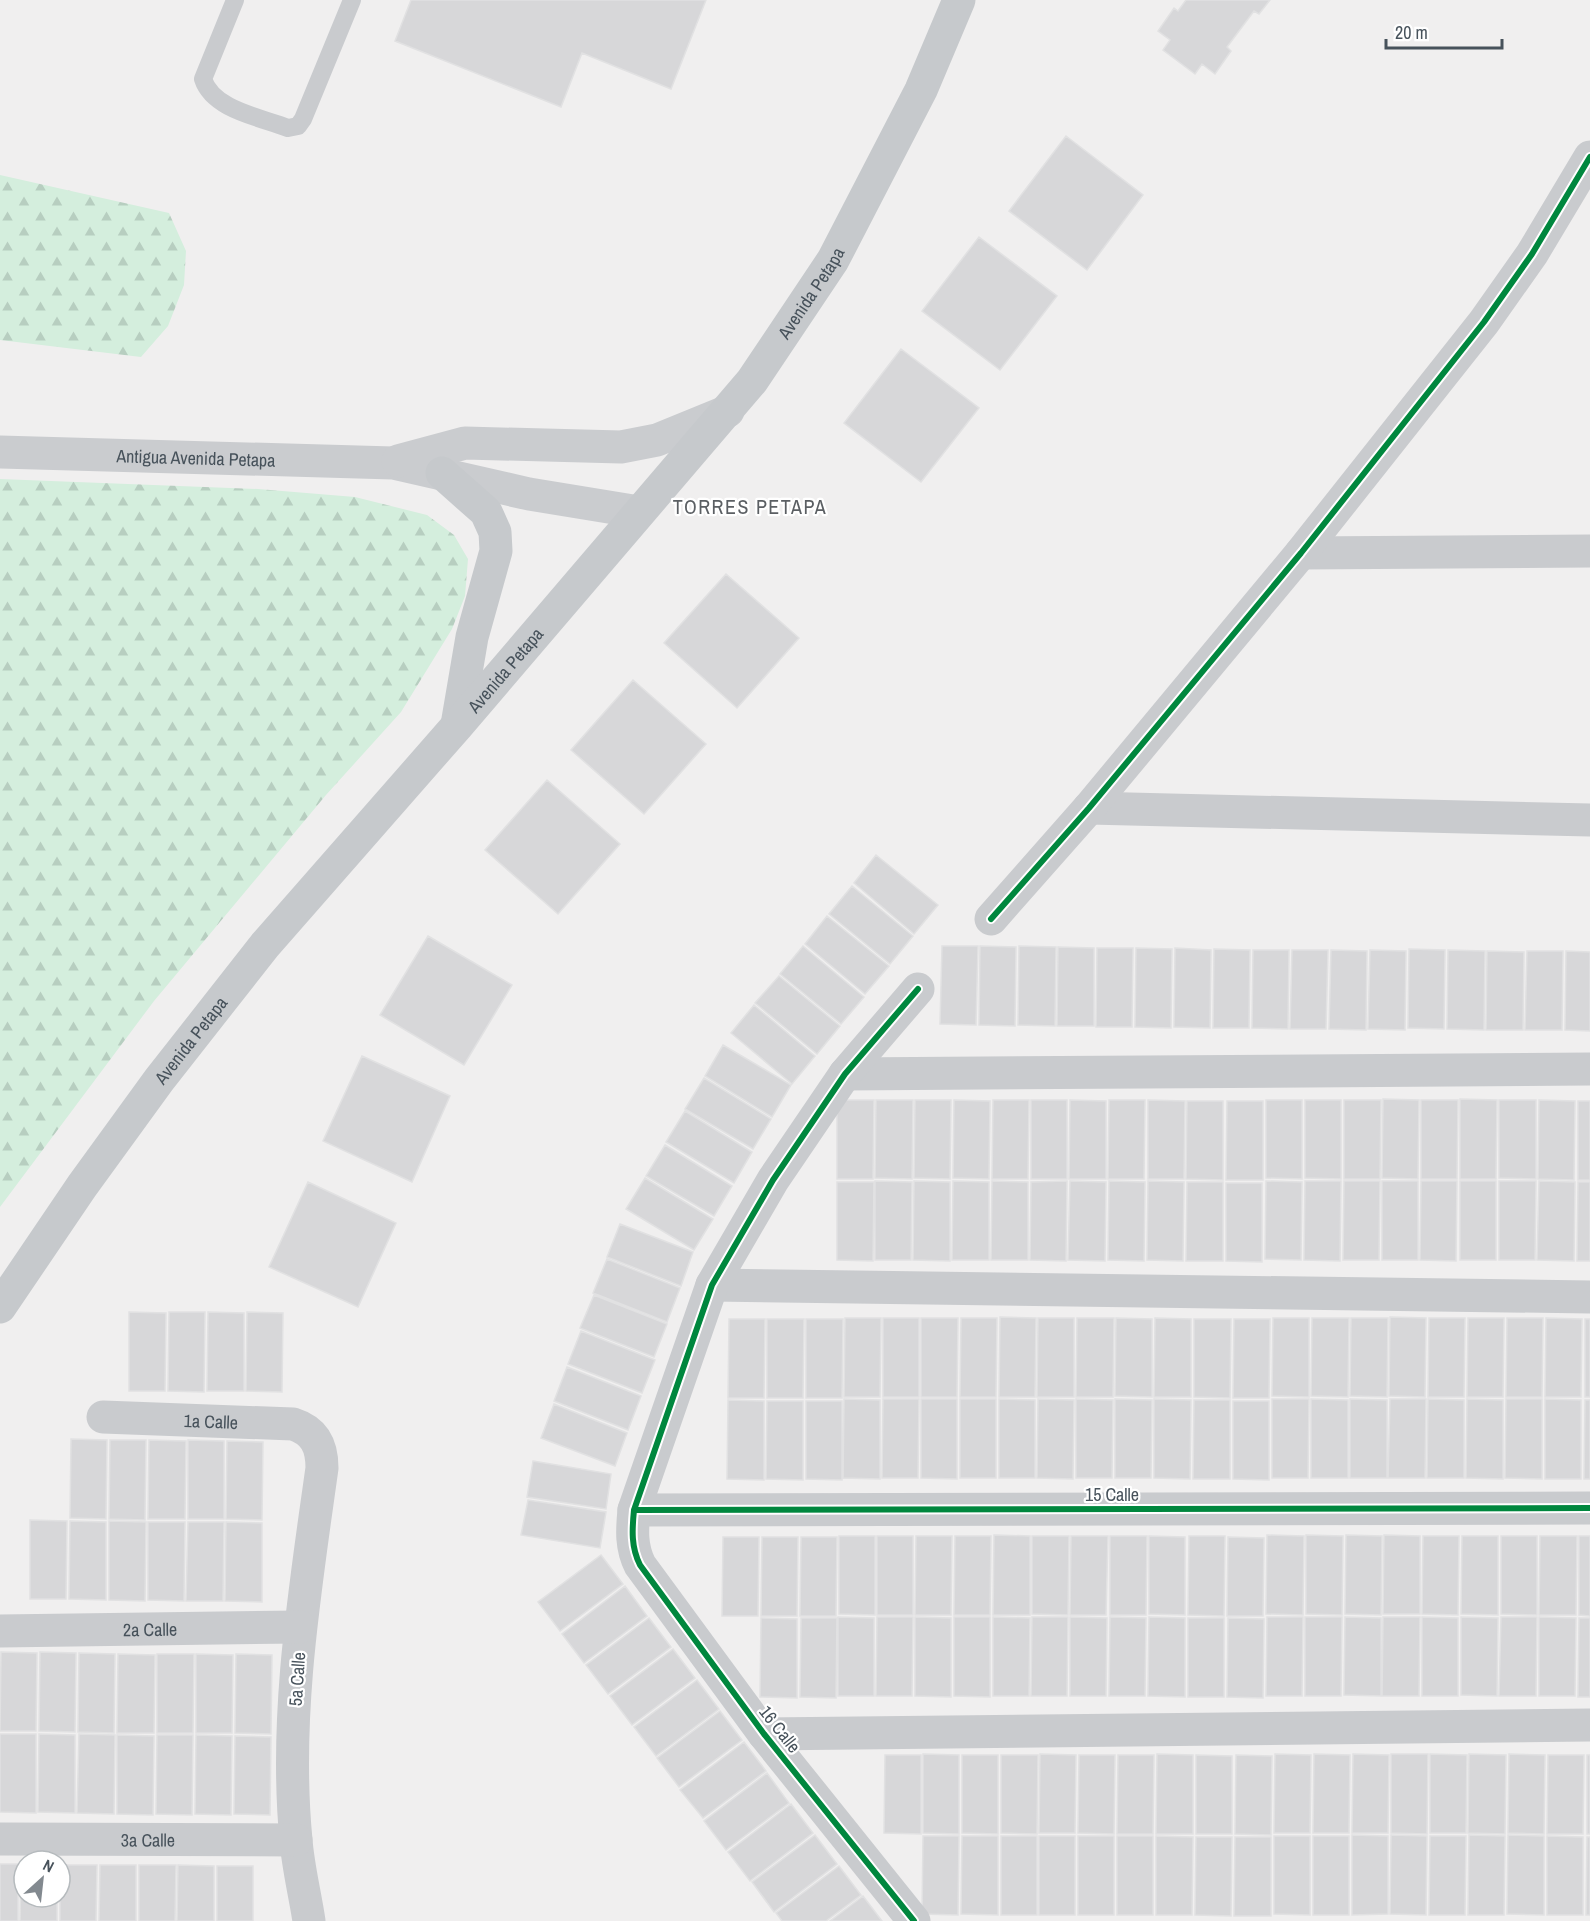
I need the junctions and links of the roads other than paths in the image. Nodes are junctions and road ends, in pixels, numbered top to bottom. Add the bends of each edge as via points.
1 (235, 0) edge
2 (352, 0) edge
3 (959, 0) edge
4 (1590, 157) edge
5 (728, 411) junction
6 (0, 452) edge
7 (393, 463) junction
8 (442, 473) junction
9 (639, 512) junction
10 (1590, 551) edge
11 (1301, 553) junction
12 (457, 726) junction
13 (1089, 808) junction
14 (1590, 820) edge
15 (991, 919) dead end
16 (918, 989) dead end
17 (1590, 1069) edge
18 (845, 1074) junction
19 (712, 1285) junction
20 (1590, 1297) edge
21 (0, 1307) edge
22 (103, 1417) dead end
23 (316, 1437) joint
24 (1590, 1508) edge
25 (634, 1510) junction
26 (300, 1627) junction
27 (0, 1630) edge
28 (1590, 1725) edge
29 (764, 1734) junction
30 (0, 1839) edge
31 (296, 1840) junction
32 (309, 1921) edge
33 (914, 1921) edge

1 - 2 lane via 203,79 206,89 223,103 288,128 298,126 303,118
3 - 5 main road, Avenida Petapa via 921,90 833,260
4 - 11 street via 1532,254 1484,322
5 - 7 main road, Antigua Avenida Petapa via 657,440 630,446 465,443
5 - 9 main road, Avenida Petapa
6 - 7 main road, Antigua Avenida Petapa
7 - 8 main road, Antigua Avenida Petapa
8 - 9 main road, Antigua Avenida Petapa via 529,494
8 - 12 main road via 486,512 495,532 496,551 472,637
9 - 12 main road, Avenida Petapa
10 - 11 street
11 - 13 street
12 - 21 main road, Avenida Petapa via 258,954 138,1109
13 - 14 street
13 - 15 street
16 - 18 street
17 - 18 street
18 - 19 street via 773,1180
19 - 20 street
19 - 25 street
22 - 23 street, 1a Calle via 293,1424
23 - 26 street, 5a Calle via 322,1468
24 - 25 street, 15 Calle
25 - 29 street, 16 Calle via 633,1547 640,1565
26 - 27 street, 2a Calle
26 - 31 street, 5a Calle via 293,1737
28 - 29 street
29 - 33 street, 16 Calle
30 - 31 street, 3a Calle
31 - 32 street, 5a Calle

